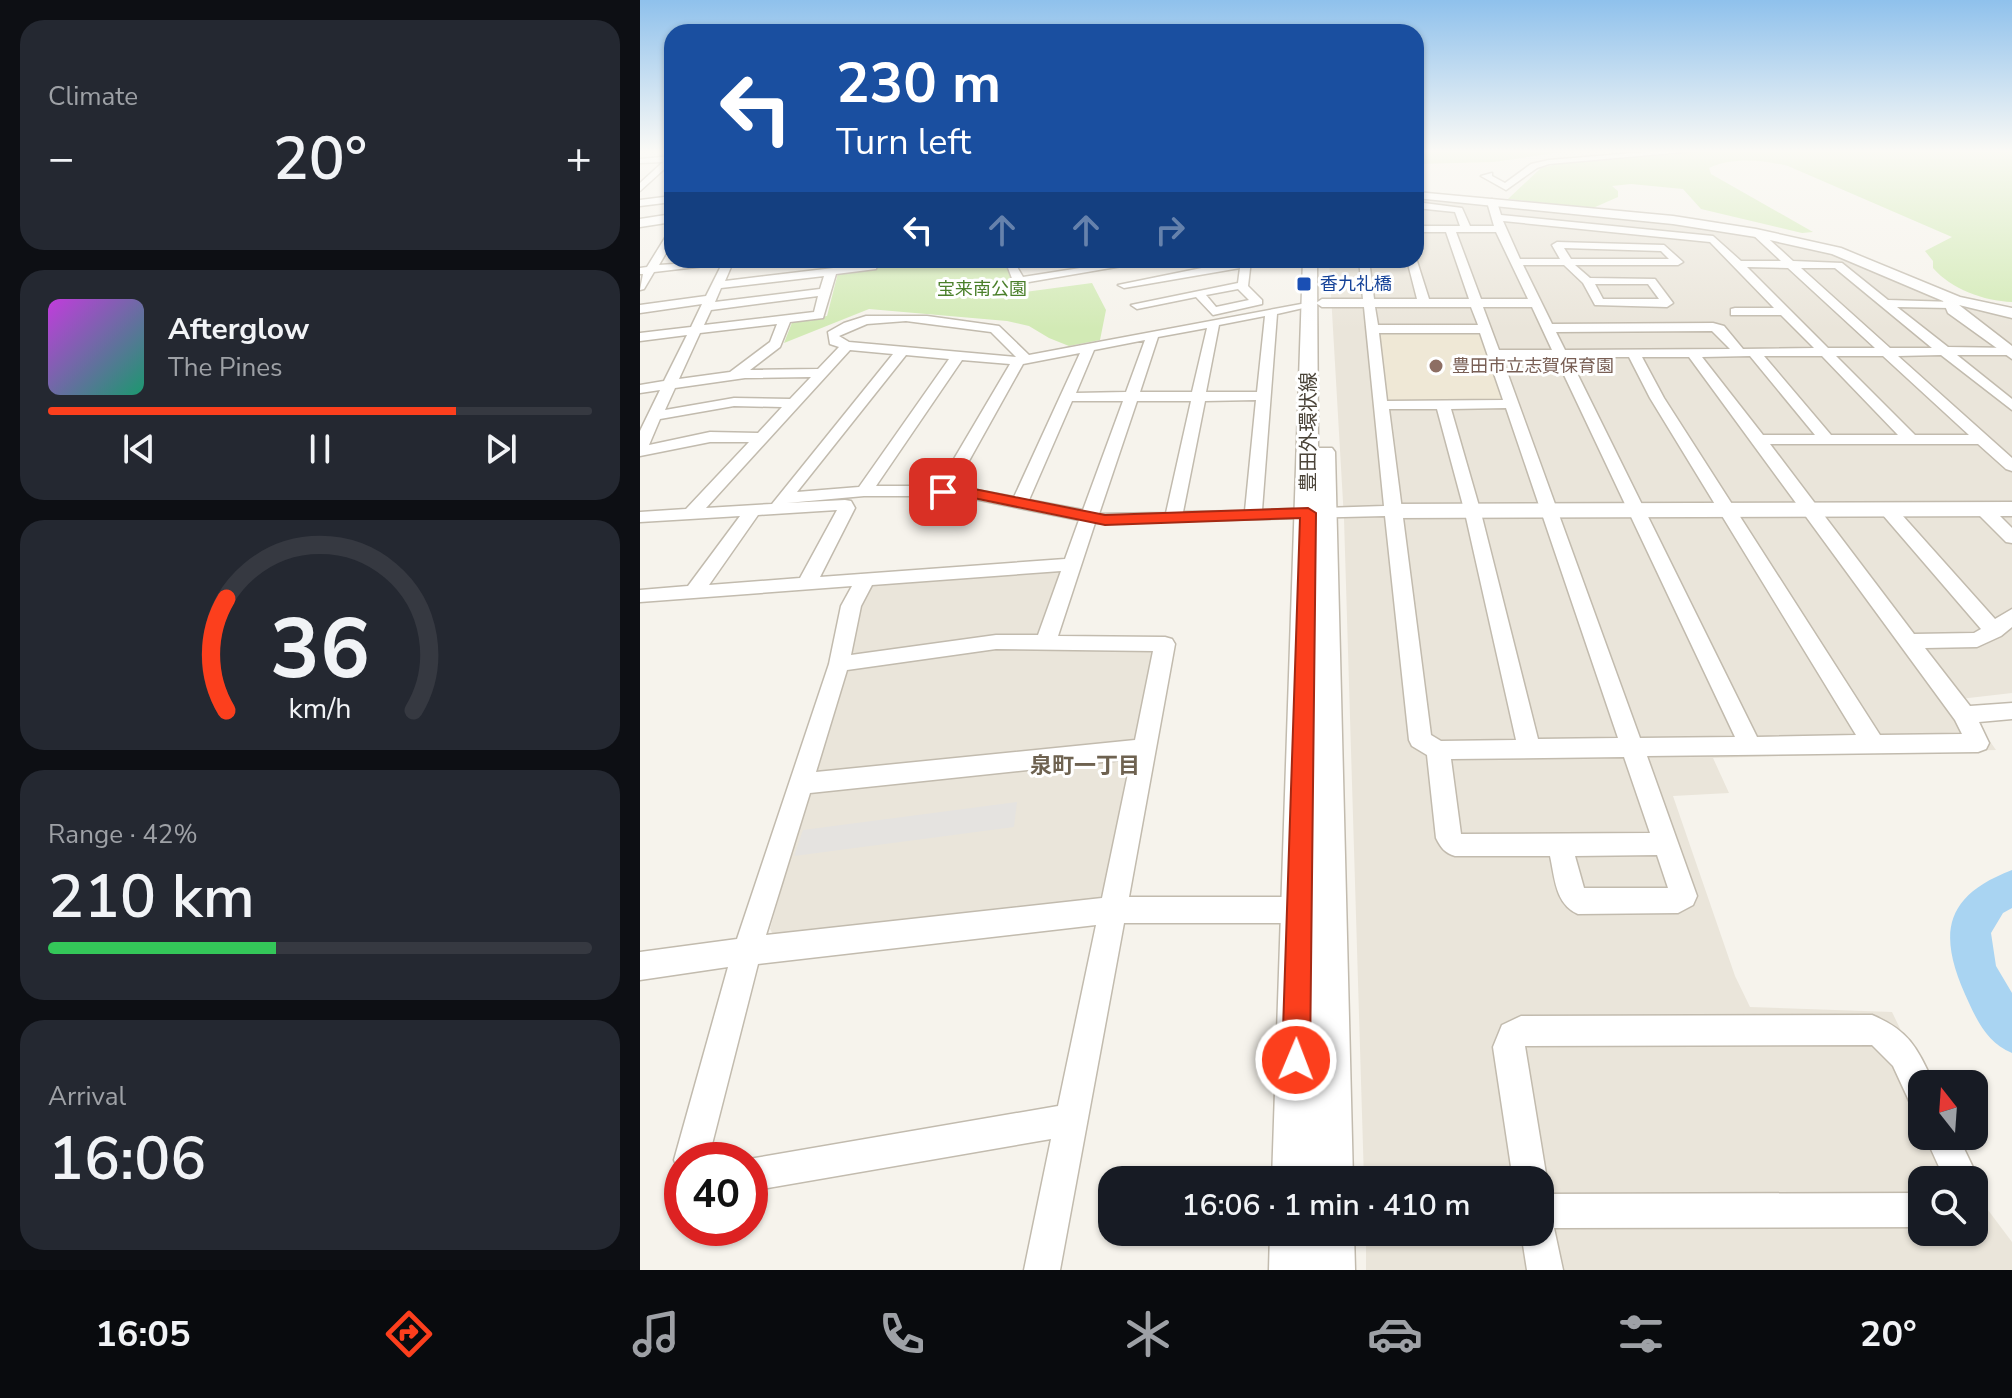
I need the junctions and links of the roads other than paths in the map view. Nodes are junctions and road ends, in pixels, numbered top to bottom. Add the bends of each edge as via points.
1 (1459, 210) edge
2 (1494, 210) edge
3 (1575, 210) edge
4 (664, 219) edge
5 (640, 223) edge
6 (1498, 223) junction
7 (1424, 224) edge
8 (1450, 229) junction
9 (1466, 229) junction
10 (1756, 233) junction
11 (664, 245) edge
12 (1517, 262) junction
13 (1567, 262) junction
14 (1638, 263) junction
15 (1738, 264) junction
16 (1787, 264) junction
17 (724, 268) edge
18 (799, 268) edge
19 (864, 268) edge
20 (1015, 268) edge
21 (1084, 268) edge
22 (1112, 268) edge
23 (1213, 268) edge
24 (1245, 268) edge
25 (1311, 268) edge
26 (1320, 268) edge
27 (1365, 268) edge
28 (1414, 268) edge
29 (645, 270) edge
30 (831, 272) junction
31 (797, 275) junction
32 (1588, 281) junction
33 (1651, 281) junction
34 (717, 285) junction
35 (1124, 285) junction
36 (1241, 286) junction
37 (640, 287) edge
38 (827, 292) junction
39 (1198, 293) junction
40 (1774, 301) junction
41 (1953, 302) junction
42 (708, 303) junction
43 (1536, 303) junction
44 (1640, 303) junction
45 (1884, 303) junction
46 (1315, 304) junction
47 (1424, 304) junction
48 (1478, 304) junction
49 (1370, 305) junction
50 (640, 309) edge
51 (1271, 311) junction
52 (1784, 311) junction
53 (2012, 313) edge
54 (785, 319) junction
55 (1148, 322) junction
56 (1214, 322) junction
57 (1655, 327) junction
58 (1548, 328) junction
59 (1370, 329) junction
60 (1487, 329) junction
61 (695, 330) junction
62 (640, 337) edge
63 (847, 346) junction
64 (1089, 347) junction
65 (902, 351) junction
66 (1885, 352) junction
67 (1945, 352) junction
68 (2011, 352) edge
69 (1560, 353) junction
70 (1633, 353) junction
71 (1693, 353) junction
72 (1747, 353) junction
73 (1826, 353) junction
74 (1495, 354) junction
75 (958, 356) junction
76 (1022, 360) junction
77 (821, 373) junction
78 (733, 376) junction
79 (670, 385) junction
80 (640, 389) edge
81 (1198, 396) junction
82 (1263, 396) junction
83 (1067, 397) junction
84 (1132, 397) junction
85 (793, 403) junction
86 (1443, 404) junction
87 (1513, 404) junction
88 (1380, 405) junction
89 (2012, 406) edge
90 (648, 425) edge
91 (760, 438) junction
92 (1911, 439) junction
93 (1981, 439) junction
94 (1755, 440) junction
95 (1827, 440) junction
96 (640, 449) edge
97 (2012, 466) edge
98 (864, 491) junction
99 (943, 492) junction
100 (1020, 502) junction
101 (778, 504) junction
102 (1983, 509) junction
103 (2012, 509) edge
104 (1634, 510) junction
105 (1888, 510) junction
106 (752, 511) junction
107 (1393, 511) junction
108 (1729, 511) junction
109 (1810, 511) junction
110 (1551, 512) junction
111 (1318, 513) junction
112 (1473, 513) junction
113 (690, 515) junction
114 (1253, 515) junction
115 (1090, 518) junction
116 (1173, 518) junction
117 (643, 521) edge
118 (2012, 538) edge
119 (1073, 564) junction
120 (865, 580) junction
121 (807, 583) junction
122 (694, 592) junction
123 (640, 596) edge
124 (2012, 616) edge
125 (1994, 631) junction
126 (1907, 641) junction
127 (1045, 643) junction
128 (839, 664) junction
129 (2012, 711) edge
130 (1964, 715) junction
131 (1873, 744) junction
132 (1750, 745) junction
133 (1633, 747) junction
134 (1144, 748) junction
135 (1529, 748) junction
136 (1438, 750) junction
137 (800, 784) junction
138 (1560, 844) junction
139 (1666, 844) junction
140 (1112, 910) junction
141 (1299, 910) junction
142 (747, 951) junction
143 (640, 966) edge
144 (1911, 1070) edge
145 (1070, 1120) junction
146 (696, 1142) edge
147 (1294, 1166) edge
148 (1331, 1166) edge
149 (1528, 1166) edge
150 (768, 1171) edge
151 (1908, 1210) edge
152 (1554, 1211) edge
153 (1293, 1246) edge
154 (1331, 1246) edge
155 (1541, 1246) edge
156 (1042, 1270) edge
157 (1292, 1270) edge
158 (1332, 1270) edge
159 (1545, 1270) edge

1 - 9 street
2 - 6 street
3 - 10 street
4 - 5 street
6 - 9 street
6 - 12 street
6 - 15 street via 1711,238
7 - 8 street
8 - 9 street
8 - 48 street
10 - 16 street
10 - 41 street via 1836,251
11 - 29 street
12 - 13 street
12 - 43 street
13 - 14 street
13 - 14 street via 1557,245 1664,248 1678,262
13 - 32 street
14 - 33 street
15 - 16 street
15 - 40 street
16 - 45 street via 1838,265
16 - 66 street
17 - 34 street
18 - 31 street
19 - 30 street
20 - 21 street via 1017,279 1023,280
22 - 35 street
23 - 35 street
24 - 36 street via 1246,283
25 - 46 street, 豊田外環状線
26 - 46 street, 豊田外環状線
27 - 49 street
28 - 47 street
29 - 37 street
30 - 31 street
30 - 38 street
31 - 34 street
32 - 33 street
32 - 44 street via 1599,303
33 - 44 street via 1667,303
34 - 42 street
35 - 55 street
36 - 39 street
36 - 39 street via 1258,302 1213,311
38 - 42 street
38 - 54 street via 822,313
39 - 55 street
40 - 52 street
40 - 52 street via 1734,307
41 - 45 street
41 - 53 street
41 - 68 street via 1953,310
42 - 50 street
42 - 61 street
43 - 48 street
43 - 58 street
44 - 57 street
45 - 67 street
46 - 49 street
46 - 51 street
46 - 111 street, 豊田外環状線
47 - 48 street
47 - 49 street
48 - 60 street
49 - 59 street
51 - 56 street
51 - 82 street
52 - 73 street
54 - 61 street
54 - 78 street via 776,344
55 - 56 street
55 - 64 street
55 - 84 street
56 - 81 street
57 - 58 street
57 - 72 street via 1717,328
58 - 69 street
59 - 60 street
59 - 88 street
60 - 74 street
61 - 62 street
61 - 79 street
63 - 65 street
63 - 76 street via 832,335 848,325 888,318 995,329 1018,349
63 - 77 street
64 - 76 street
64 - 83 street
65 - 75 street
65 - 101 street
66 - 67 street
66 - 73 street
66 - 93 street
67 - 68 street
67 - 89 street
69 - 70 street
69 - 74 street
69 - 104 street
70 - 71 street
70 - 108 street
71 - 72 street
71 - 94 street
72 - 73 street
72 - 95 street
73 - 92 street
74 - 87 street
75 - 76 street
75 - 98 street
76 - 99 street
77 - 78 street
77 - 85 street
78 - 79 street
79 - 80 street
79 - 90 street
81 - 82 street
81 - 84 street
81 - 116 street
82 - 114 street
83 - 84 street
83 - 100 street
84 - 115 street
85 - 90 street via 734,402
85 - 91 street
86 - 87 street
86 - 88 street
86 - 112 street
87 - 110 street
88 - 107 street
90 - 96 street
91 - 96 street via 710,437
91 - 113 street
92 - 93 street
92 - 95 street
93 - 97 street
94 - 95 street
94 - 109 street
98 - 99 street
98 - 101 street
99 - 100 street
100 - 115 street
101 - 106 street
101 - 121 street via 847,508
102 - 103 street
102 - 105 street
102 - 118 street
104 - 108 street
104 - 110 street
104 - 132 street
105 - 109 street
105 - 125 street
106 - 113 street
106 - 122 street
107 - 111 street
107 - 112 street
107 - 136 street via 1420,740
108 - 109 street
108 - 131 street
109 - 126 street
110 - 112 street
110 - 133 street
111 - 114 street
111 - 141 street, 豊田外環状線
111 - 148 street, 豊田外環状線
112 - 135 street
113 - 117 street
114 - 116 street
115 - 116 street
115 - 119 street
119 - 120 street
119 - 127 street
120 - 121 street
120 - 128 street via 851,606
121 - 122 street
122 - 123 street
124 - 125 street
125 - 126 street via 1977,640
126 - 130 street
127 - 128 street via 996,642
127 - 134 street via 1165,644
128 - 137 street
129 - 130 street
130 - 131 street via 1978,743
131 - 132 street
132 - 133 street
133 - 135 street
133 - 139 street
134 - 137 street
134 - 140 street
135 - 136 street
136 - 138 street via 1449,838 1455,845
137 - 142 street
138 - 139 street
138 - 139 street via 1571,893 1578,901 1678,900 1684,896
140 - 141 street
140 - 142 street
140 - 145 street
141 - 147 street, 豊田外環状線
142 - 143 street
142 - 146 street
144 - 149 street via 1901,1048 1872,1030 1521,1031 1508,1047
145 - 150 street
145 - 156 street
151 - 152 street
153 - 157 street
154 - 158 street
155 - 159 street

